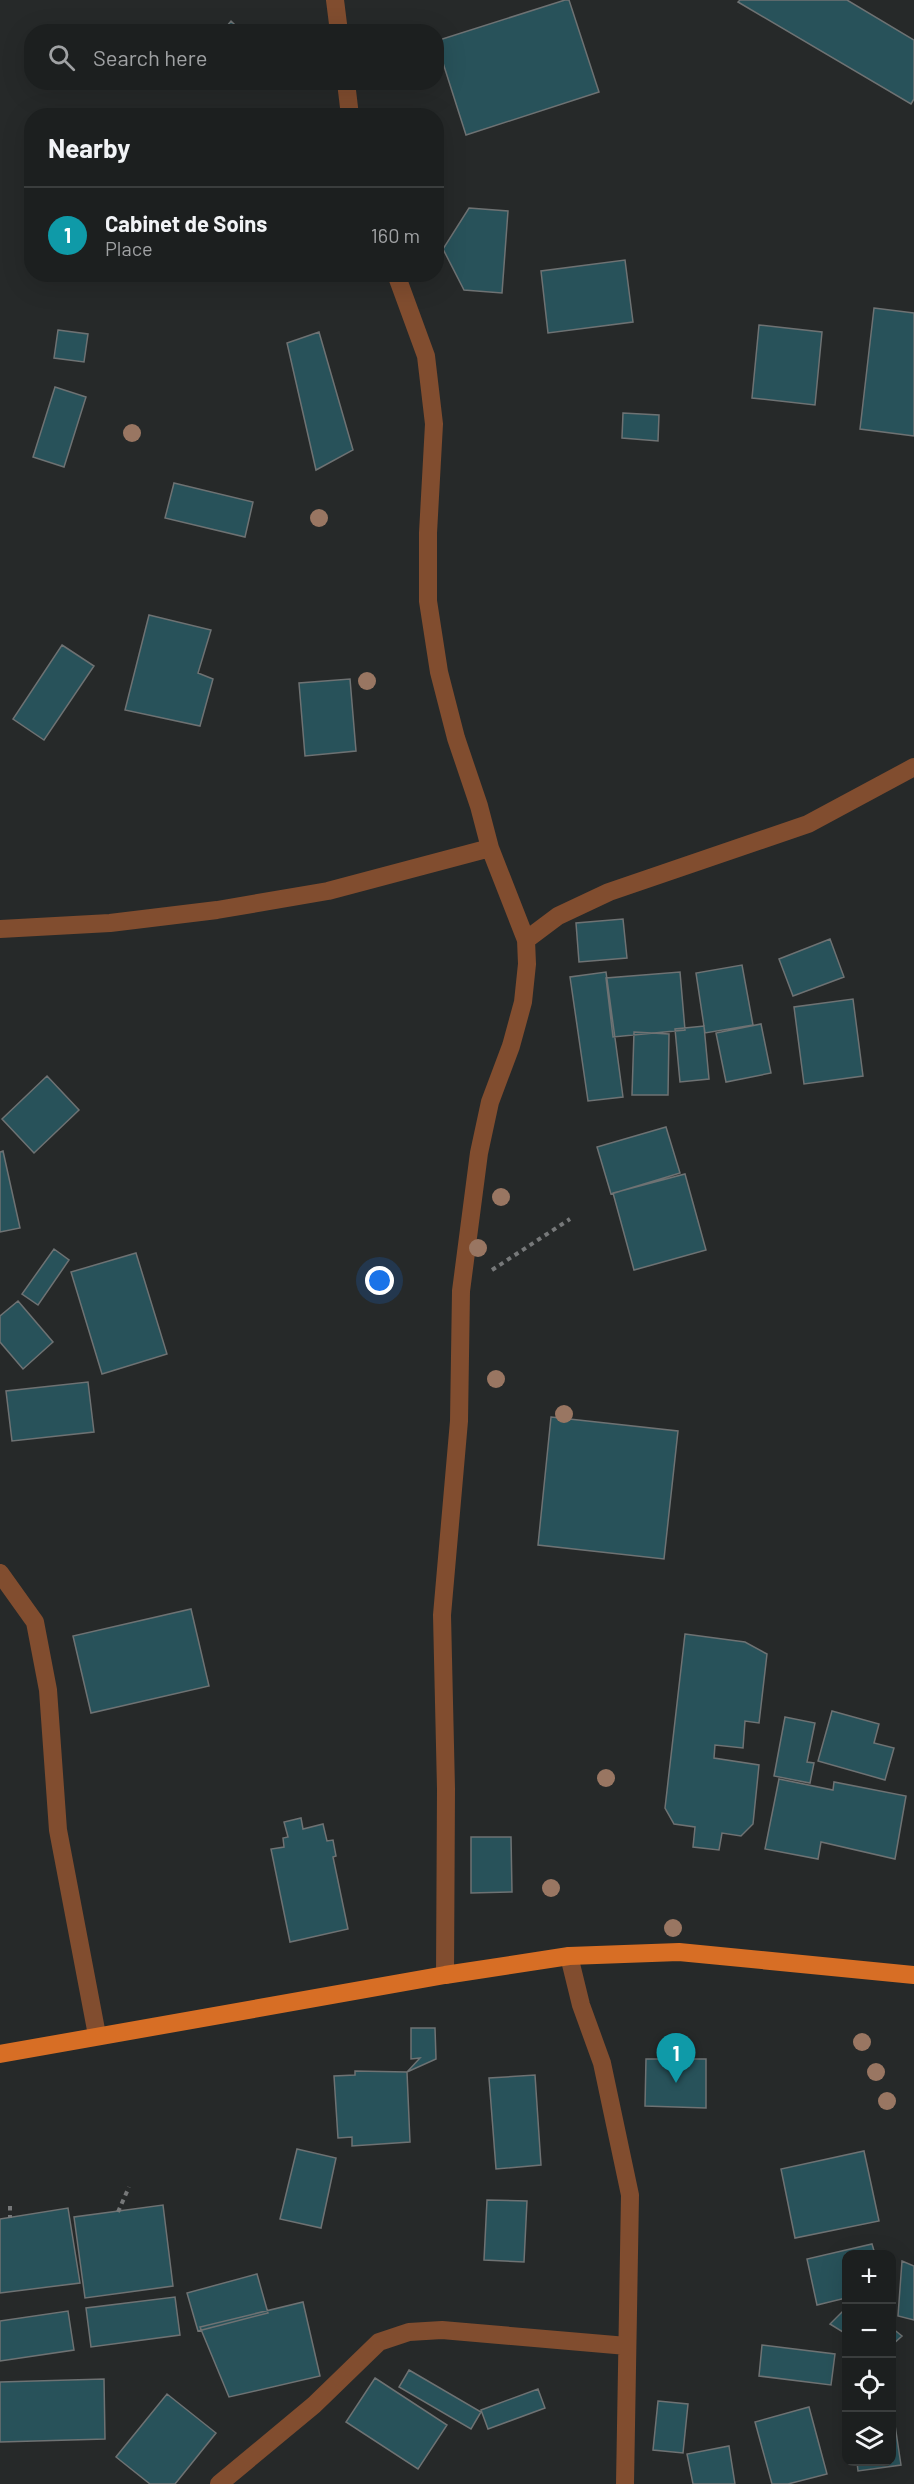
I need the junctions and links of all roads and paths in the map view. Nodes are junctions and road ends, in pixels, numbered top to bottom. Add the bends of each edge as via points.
1 (335, 0) edge
2 (338, 24) edge
3 (347, 90) edge
4 (349, 108) edge
5 (399, 282) edge
6 (914, 767) edge
7 (490, 848) junction
8 (0, 929) edge
9 (526, 940) junction
10 (570, 1219) dead end
11 (461, 1291) junction
12 (0, 1573) edge
13 (569, 1956) junction
14 (445, 1975) junction
15 (914, 1975) edge
16 (98, 2035) junction
17 (0, 2054) edge
18 (129, 2187) dead end
19 (10, 2206) dead end
20 (118, 2212) dead end
21 (10, 2217) dead end
22 (627, 2346) junction
23 (219, 2484) edge
24 (625, 2484) edge

1 - 2 street
3 - 4 street
5 - 7 street via 426,356 434,424 428,601 439,672
6 - 9 street via 808,824 609,892 558,916
7 - 8 street via 328,891 218,910 110,923
7 - 9 street
9 - 11 street via 523,1002 490,1102
10 - 11 path
11 - 14 street via 459,1421 442,1616
12 - 16 street via 35,1622 48,1690 58,1830
13 - 14 main road
13 - 15 main road via 679,1952
13 - 22 street via 602,2063 630,2195
14 - 16 main road
16 - 17 main road
18 - 20 path
19 - 21 path
22 - 23 street via 442,2330 409,2332 379,2342 314,2405
22 - 24 street

